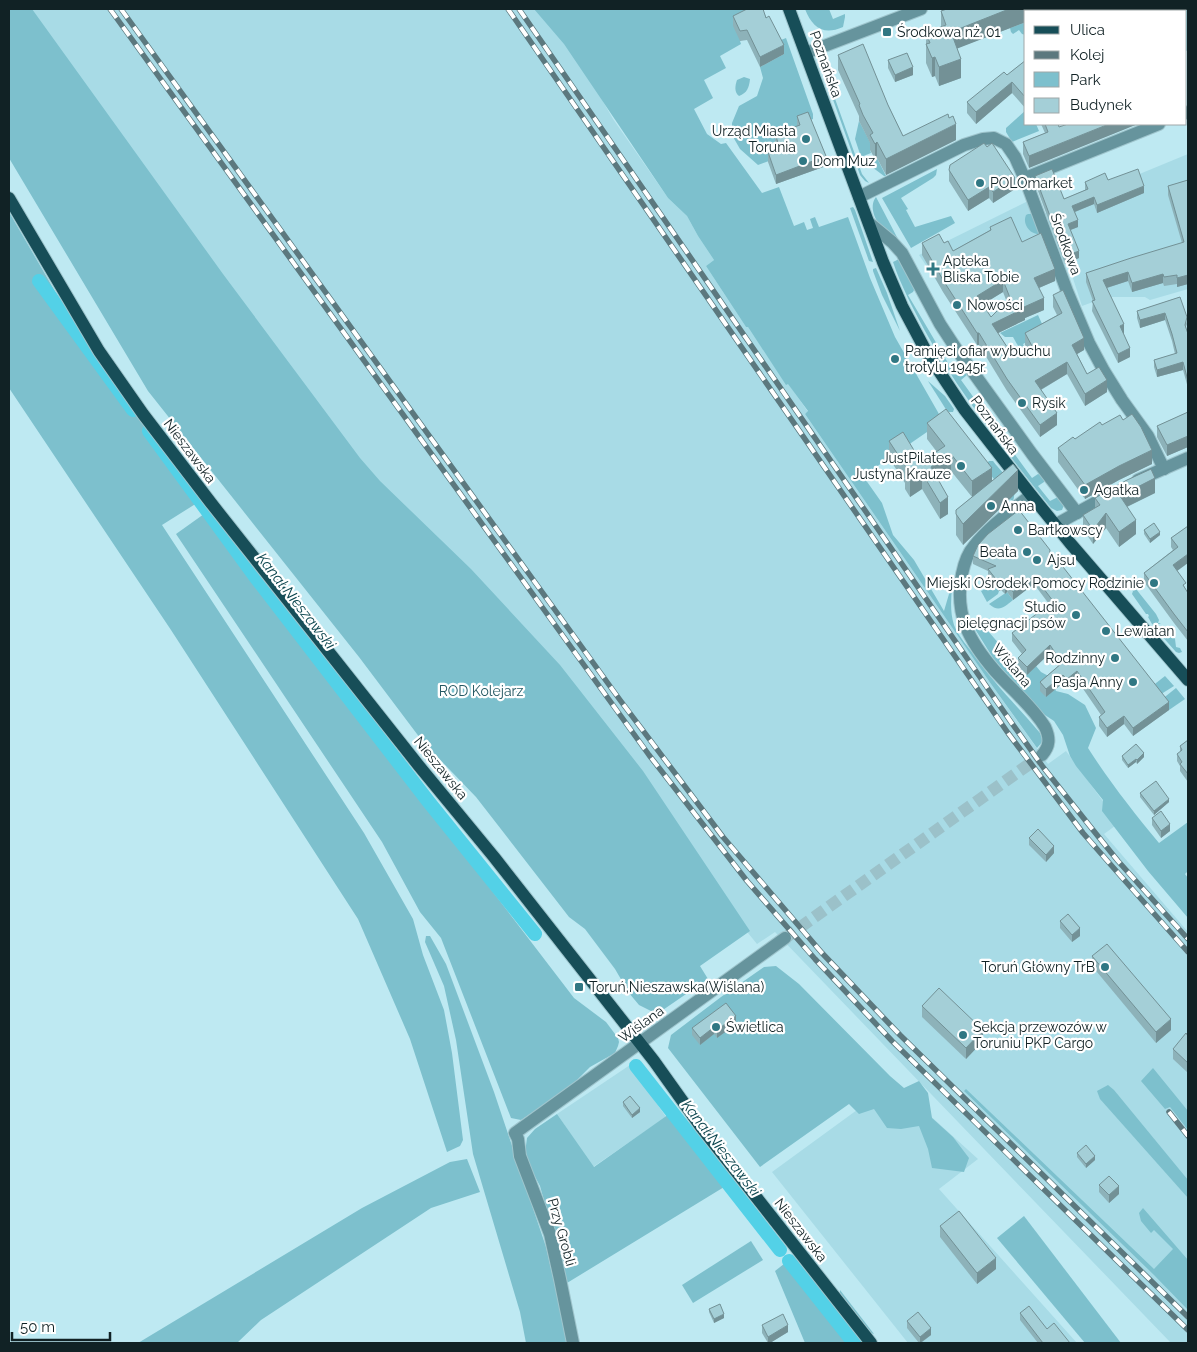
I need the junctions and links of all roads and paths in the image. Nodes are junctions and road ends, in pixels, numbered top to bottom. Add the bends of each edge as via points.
1 (790, 9) edge
2 (921, 9) edge
3 (806, 53) junction
4 (1156, 125) edge
5 (1024, 178) junction
6 (859, 197) junction
7 (9, 198) edge
8 (868, 223) junction
9 (1188, 458) edge
10 (1164, 468) junction
11 (1030, 495) junction
12 (1077, 513) junction
13 (1055, 525) junction
14 (1188, 680) edge
15 (1042, 755) tunnel mouth
16 (785, 938) tunnel mouth
17 (640, 1043) junction
18 (515, 1132) joint
19 (573, 1343) edge
20 (871, 1343) edge

1 - 3 main road, Poznańska
2 - 3 street
3 - 6 main road, Poznańska
4 - 5 street
5 - 6 street, Środkowa via 1010,148 998,138 991,137 964,145
5 - 10 street, Środkowa via 1093,350 1122,400 1148,436
6 - 8 main road, Poznańska
7 - 17 main road, Nieszawska via 100,351 143,414
8 - 11 main road, Poznańska via 892,284 943,379
8 - 12 street via 902,253 957,350
9 - 10 street
10 - 12 street
11 - 13 main road, Poznańska
11 - 15 street, Wiślana via 984,534 971,550 961,578 961,609 964,624 986,659 1045,727 1049,742
12 - 13 street
13 - 14 main road, Poznańska
16 - 17 street, Wiślana
17 - 18 street, Wiślana
17 - 20 main road, Nieszawska
18 - 19 street, Przy Grobli via 520,1156 550,1234

